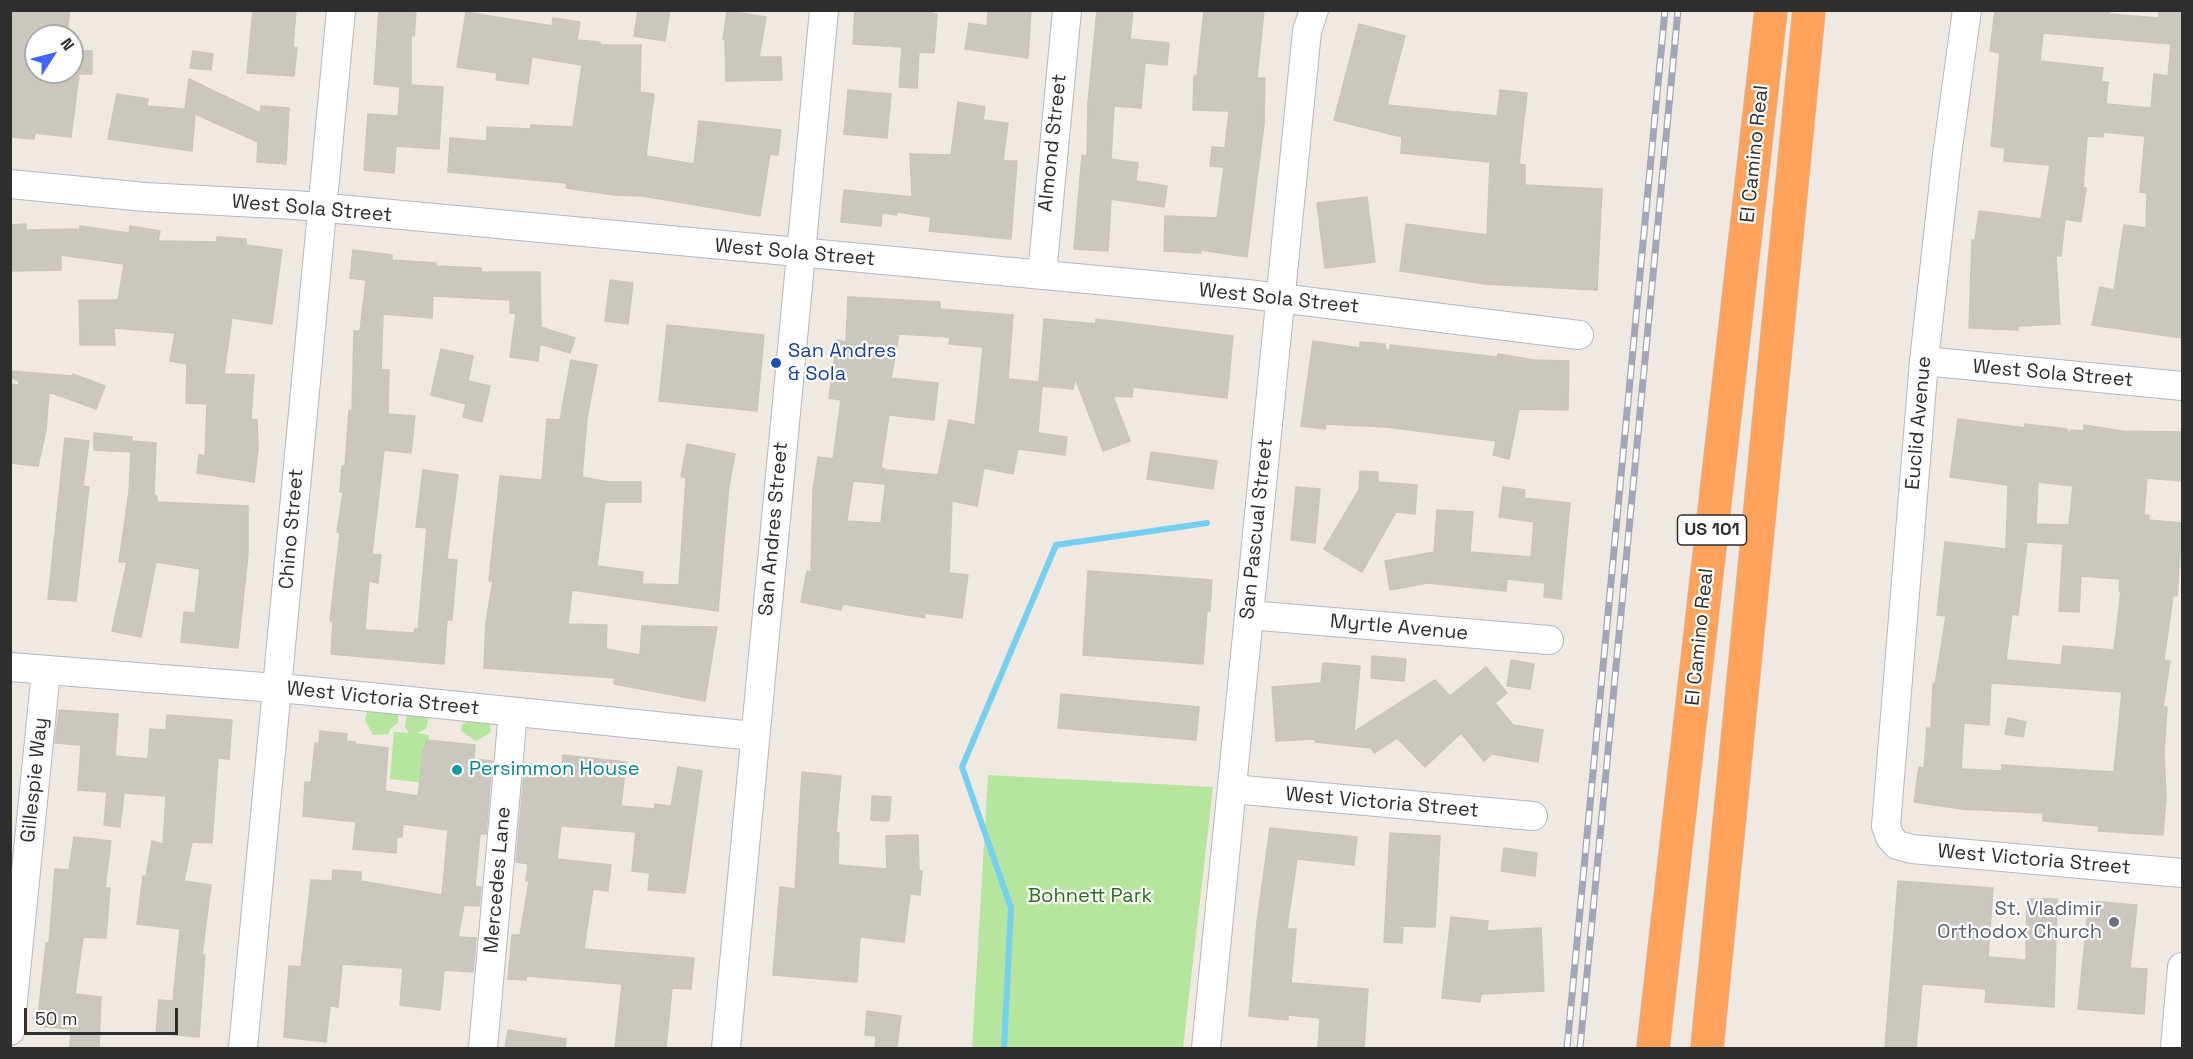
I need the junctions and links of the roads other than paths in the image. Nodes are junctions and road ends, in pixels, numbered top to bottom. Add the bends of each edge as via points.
1 (341, 10) edge
2 (824, 10) edge
3 (1067, 10) edge
4 (1314, 10) edge
5 (1771, 10) edge
6 (1809, 10) edge
7 (1967, 10) edge
8 (10, 184) edge
9 (322, 208) junction
10 (800, 253) junction
11 (1041, 275) junction
12 (1280, 298) junction
13 (1579, 335) dead end
14 (1924, 362) junction
15 (2182, 386) edge
16 (1249, 615) junction
17 (1549, 640) dead end
18 (10, 667) edge
19 (46, 671) junction
20 (276, 688) junction
21 (513, 712) junction
22 (754, 736) junction
23 (1232, 789) junction
24 (1533, 816) dead end
25 (1890, 837) joint
26 (2182, 873) edge
27 (2182, 967) edge
28 (10, 1031) edge
29 (243, 1048) edge
30 (483, 1048) edge
31 (726, 1048) edge
32 (1206, 1048) edge
33 (1653, 1048) edge
34 (1707, 1048) edge
35 (2175, 1048) edge

1 - 9 street, Chino Street
2 - 10 street, San Andres Street
3 - 11 street, Almond Street
4 - 12 street, San Pascual Street via 1307,32
5 - 33 highway, El Camino Real / US 101
6 - 34 highway, El Camino Real / US 101
7 - 14 street, Euclid Avenue
8 - 9 street, West Sola Street
9 - 10 street, West Sola Street
9 - 20 street, Chino Street
10 - 11 street, West Sola Street
10 - 22 street, San Andres Street
11 - 12 street, West Sola Street
12 - 13 street, West Sola Street
12 - 16 street, San Pascual Street
14 - 15 street, West Sola Street
14 - 25 street, Euclid Avenue via 1885,813
16 - 17 street, Myrtle Avenue
16 - 23 street, San Pascual Street
18 - 19 street, West Victoria Street
19 - 20 street, West Victoria Street
19 - 28 street, Gillespie Way
20 - 21 street, West Victoria Street
20 - 29 street, Chino Street
21 - 22 street, West Victoria Street
21 - 30 street, Mercedes Lane
22 - 31 street, San Andres Street
23 - 24 street, West Victoria Street
23 - 32 street, San Pascual Street
25 - 26 street, West Victoria Street via 1898,845 1912,849
27 - 35 street

